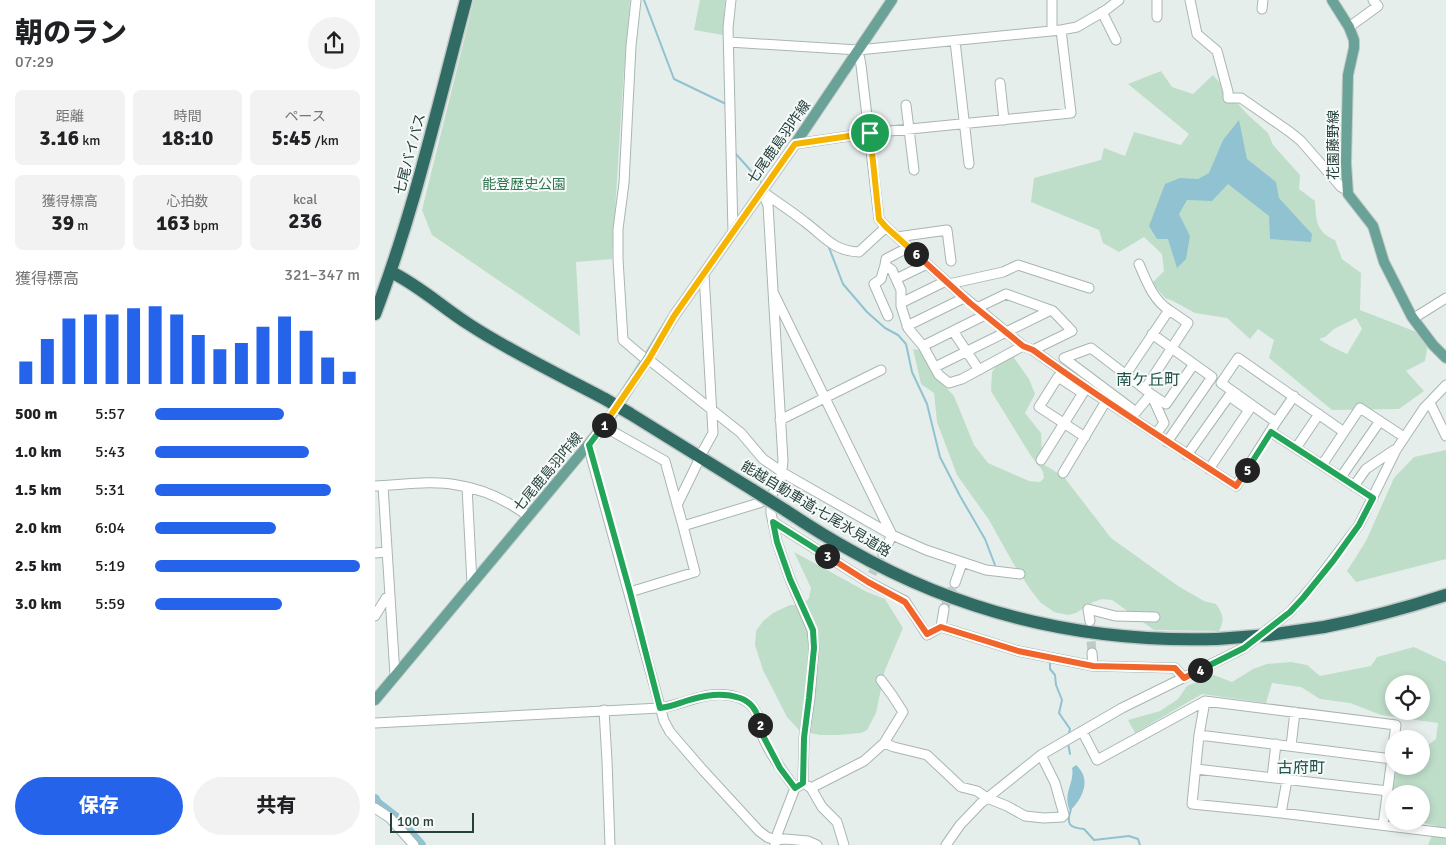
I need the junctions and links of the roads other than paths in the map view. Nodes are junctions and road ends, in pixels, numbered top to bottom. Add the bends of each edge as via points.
1 (465, 0) edge
2 (636, 0) edge
3 (731, 0) edge
4 (892, 0) edge
5 (1052, 0) edge
6 (1119, 0) edge
7 (1157, 0) edge
8 (1190, 0) edge
9 (1373, 0) edge
10 (1336, 2) edge
11 (1102, 12) junction
12 (1157, 17) dead end
13 (1349, 27) junction
14 (1056, 31) junction
15 (1115, 40) dead end
16 (955, 41) junction
17 (729, 42) junction
18 (858, 50) junction
19 (1000, 83) dead end
20 (906, 105) dead end
21 (1004, 120) junction
22 (965, 124) junction
23 (909, 129) junction
24 (870, 133) junction
25 (795, 144) junction
26 (969, 164) dead end
27 (914, 170) dead end
28 (764, 188) junction
29 (1347, 190) junction
30 (886, 227) junction
31 (733, 232) junction
32 (897, 237) junction
33 (909, 247) junction
34 (951, 261) dead end
35 (927, 264) junction
36 (1139, 264) dead end
37 (885, 265) junction
38 (391, 272) junction
39 (703, 274) junction
40 (896, 279) junction
41 (947, 283) junction
42 (1089, 288) dead end
43 (773, 291) junction
44 (964, 298) junction
45 (1446, 298) edge
46 (901, 303) junction
47 (977, 308) junction
48 (1051, 310) junction
49 (1169, 310) junction
50 (375, 314) edge
51 (985, 315) junction
52 (888, 316) dead end
53 (1414, 318) junction
54 (907, 326) junction
55 (953, 331) junction
56 (1007, 333) junction
57 (1152, 334) junction
58 (923, 346) junction
59 (1023, 346) junction
60 (1172, 348) junction
61 (1033, 350) junction
62 (967, 352) junction
63 (1446, 358) edge
64 (649, 359) junction
65 (1194, 364) junction
66 (935, 367) junction
67 (881, 370) dead end
68 (979, 370) junction
69 (1125, 374) junction
70 (1446, 385) edge
71 (1148, 391) junction
72 (1083, 393) junction
73 (1294, 396) junction
74 (825, 397) junction
75 (1430, 402) junction
76 (1104, 403) junction
77 (1166, 404) junction
78 (712, 410) junction
79 (1159, 413) junction
80 (1319, 414) junction
81 (780, 420) junction
82 (1380, 421) junction
83 (1276, 422) junction
84 (1064, 423) junction
85 (603, 426) junction
86 (1271, 432) junction
87 (1345, 432) junction
88 (1156, 434) junction
89 (1446, 436) edge
90 (1085, 437) junction
91 (1404, 437) junction
92 (1167, 442) junction
93 (589, 445) junction
94 (1296, 448) junction
95 (1397, 448) junction
96 (703, 451) dead end
97 (1187, 454) junction
98 (1041, 460) dead end
99 (698, 462) dead end
100 (1322, 465) junction
101 (1209, 469) junction
102 (782, 472) junction
103 (1063, 473) dead end
104 (1341, 477) junction
105 (379, 486) edge
106 (467, 486) junction
107 (1354, 486) junction
108 (771, 497) junction
109 (1373, 498) junction
110 (677, 504) junction
111 (528, 516) junction
112 (773, 522) junction
113 (683, 526) junction
114 (892, 535) junction
115 (375, 552) edge
116 (387, 552) junction
117 (883, 554) tunnel mouth
118 (963, 563) junction
119 (1020, 574) dead end
120 (472, 583) junction
121 (955, 583) tunnel mouth
122 (630, 592) junction
123 (1446, 595) edge
124 (390, 596) junction
125 (943, 609) tunnel mouth
126 (375, 616) edge
127 (1155, 617) dead end
128 (1089, 621) dead end
129 (941, 627) junction
130 (1092, 653) tunnel mouth
131 (1093, 666) junction
132 (395, 675) junction
133 (1184, 678) junction
134 (881, 680) dead end
135 (375, 700) edge
136 (1205, 700) junction
137 (660, 708) junction
138 (604, 710) junction
139 (1295, 712) junction
140 (375, 723) edge
141 (1395, 730) edge
142 (1082, 731) junction
143 (1199, 735) junction
144 (884, 743) junction
145 (1276, 744) junction
146 (1291, 746) junction
147 (1041, 755) junction
148 (1385, 758) edge
149 (1196, 769) junction
150 (1272, 777) junction
151 (1287, 780) junction
152 (803, 787) junction
153 (1385, 791) edge
154 (987, 798) junction
155 (375, 808) edge
156 (1385, 811) edge
157 (1281, 813) junction
158 (1383, 825) junction
159 (1446, 833) edge
160 (775, 842) edge
161 (414, 845) edge
162 (610, 845) edge
163 (817, 845) edge
164 (844, 845) edge
165 (946, 845) edge

1 - 38 highway, 七尾バイパス via 408,220
2 - 64 street via 618,259 623,340
3 - 17 street
4 - 18 main road, 七尾鹿島羽咋線
5 - 14 street
6 - 11 street
7 - 12 street
8 - 29 street via 1197,34 1217,51 1228,98 1241,98 1290,132
9 - 13 street via 1378,6
10 - 13 main road, 花園藤野線
11 - 14 street via 1077,27
11 - 15 street
13 - 29 main road, 花園藤野線 via 1354,48 1348,75
14 - 16 street
14 - 21 street via 1071,113
16 - 18 street
16 - 22 street
17 - 18 street
17 - 31 street
18 - 24 street
18 - 25 main road, 七尾鹿島羽咋線
19 - 21 street
20 - 23 street
21 - 22 street
22 - 23 street
22 - 26 street
23 - 24 street
23 - 27 street
24 - 25 street
24 - 30 street via 879,219
25 - 28 main road, 七尾鹿島羽咋線
28 - 30 street via 827,241 848,252 859,252
28 - 31 main road, 七尾鹿島羽咋線
28 - 43 street via 768,205
29 - 53 main road, 花園藤野線 via 1373,226 1384,262
30 - 32 street
31 - 39 main road, 七尾鹿島羽咋線
32 - 33 street
32 - 34 street via 947,230
33 - 35 street
33 - 37 street via 886,259
35 - 40 street
35 - 41 street
36 - 49 street via 1149,287
37 - 40 street
37 - 52 street via 881,279 874,284
38 - 50 highway, 七尾バイパス
38 - 123 highway, 能越自動車道;七尾氷見道路, bridge via 470,326 629,413 849,550 943,595 989,611 1095,634 1217,639 1324,627
39 - 64 main road, 七尾鹿島羽咋線
39 - 78 street
40 - 46 street via 901,290
41 - 42 street via 1003,272 1018,265
41 - 44 street
41 - 46 street
43 - 74 street
43 - 81 street
44 - 47 street
44 - 54 street
45 - 53 street
46 - 54 street
47 - 48 street via 1006,294
47 - 51 street
48 - 56 street
48 - 61 street via 1072,331
49 - 57 street
49 - 60 street via 1188,324
51 - 55 street
51 - 56 street
53 - 63 main road, 花園藤野線
54 - 58 street
55 - 58 street
55 - 62 street
56 - 59 street
56 - 62 street
57 - 60 street
57 - 69 street
58 - 66 street
59 - 61 street
59 - 68 street
60 - 65 street
60 - 71 street
61 - 76 street
62 - 66 street
62 - 68 street
64 - 78 street
64 - 85 main road, 七尾鹿島羽咋線
65 - 77 street
65 - 92 street via 1212,377
66 - 68 street via 949,384
67 - 74 street
69 - 71 street
69 - 71 street via 1091,348 1064,358 1136,412
70 - 75 street
71 - 77 street
71 - 79 street
72 - 76 street
72 - 84 street
72 - 84 street via 1058,377 1039,406
73 - 80 street
73 - 83 street
73 - 83 street via 1238,358 1221,383
74 - 81 street
74 - 114 street
75 - 89 street
75 - 91 street
76 - 88 street
76 - 90 street
77 - 79 street
78 - 96 street via 713,433
78 - 102 street via 741,434 763,459
79 - 88 street via 1164,423
80 - 87 street
80 - 94 street
81 - 102 street
82 - 87 street via 1360,408
82 - 91 street
82 - 104 street
83 - 86 street
84 - 90 street
84 - 98 street
85 - 93 main road, 七尾鹿島羽咋線
85 - 110 street via 665,462
86 - 94 street
86 - 101 street via 1236,486
87 - 100 street
88 - 92 street
90 - 103 street
91 - 95 street
92 - 97 street
93 - 111 main road, 七尾鹿島羽咋線
93 - 122 street
94 - 100 street
95 - 107 street via 1366,469
95 - 109 street
97 - 101 street
97 - 101 street via 1229,396 1249,410
99 - 110 street
100 - 104 street
102 - 108 street
102 - 114 street
104 - 107 street
105 - 106 street
105 - 116 street
106 - 111 street
106 - 120 street
107 - 109 street
108 - 112 street
108 - 113 street
109 - 133 street via 1359,525 1333,561 1290,612 1244,648
110 - 113 street
111 - 120 main road, 七尾鹿島羽咋線
112 - 129 street via 905,602 927,634
112 - 152 street via 790,579 813,630
113 - 122 street via 695,572
114 - 117 street
114 - 118 street
115 - 116 street
116 - 124 street
118 - 119 street via 986,570
118 - 121 street
120 - 132 main road, 七尾鹿島羽咋線
122 - 137 street
124 - 126 street
124 - 132 street
125 - 129 street
127 - 128 street via 1115,616 1088,609
129 - 131 street via 1018,651
130 - 131 street
131 - 133 street via 1175,668
132 - 135 main road, 七尾鹿島羽咋線
133 - 142 street
134 - 144 street via 903,712
136 - 139 street
136 - 142 street via 1097,760
136 - 143 street
137 - 138 street
137 - 152 street via 721,694 745,700 757,712 761,732 780,768
137 - 160 street via 670,732 701,769 759,831
138 - 140 street
138 - 162 street
139 - 141 street via 1396,725
139 - 146 street
142 - 147 street
143 - 145 street
143 - 149 street
144 - 152 street via 864,761
144 - 154 street via 927,755 961,787 977,791
145 - 146 street
145 - 150 street
146 - 148 street
147 - 154 street
147 - 154 street via 1055,783 1064,816 1025,816
149 - 150 street
149 - 157 street via 1192,804
150 - 151 street
151 - 153 street
151 - 157 street
152 - 160 street
152 - 164 street via 837,822
154 - 165 street via 960,825
155 - 161 street via 390,818
156 - 158 street
157 - 158 street
158 - 159 street
160 - 163 street via 785,839

